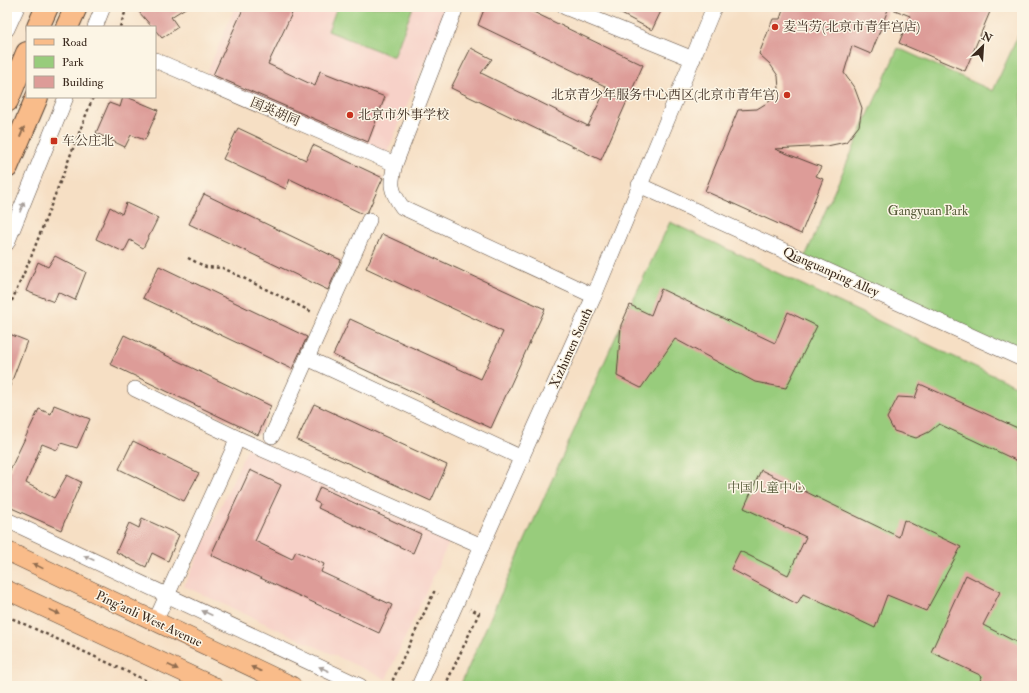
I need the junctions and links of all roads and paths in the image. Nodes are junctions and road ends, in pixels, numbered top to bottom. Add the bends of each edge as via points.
1 (17, 7) edge
2 (46, 7) edge
3 (76, 7) edge
4 (103, 7) edge
5 (127, 7) edge
6 (456, 7) edge
7 (565, 7) edge
8 (714, 7) edge
9 (38, 26) edge
10 (67, 26) edge
11 (95, 26) edge
12 (120, 26) edge
13 (7, 30) edge
14 (26, 55) edge
15 (693, 59) junction
16 (156, 60) edge
17 (37, 98) edge
18 (66, 98) edge
19 (92, 98) edge
20 (7, 101) edge
21 (395, 164) junction
22 (7, 167) edge
23 (639, 185) junction
24 (369, 220) dead end
25 (7, 243) edge
26 (188, 258) dead end
27 (594, 296) junction
28 (7, 312) edge
29 (325, 318) junction
30 (307, 358) junction
31 (1022, 359) edge
32 (135, 390) dead end
33 (272, 436) dead end
34 (237, 438) junction
35 (522, 458) junction
36 (7, 520) edge
37 (482, 546) junction
38 (7, 551) edge
39 (7, 590) edge
40 (166, 594) junction
41 (438, 594) dead end
42 (470, 609) dead end
43 (7, 616) edge
44 (154, 622) junction
45 (158, 686) edge
46 (213, 686) edge
47 (292, 686) edge
48 (360, 686) edge
49 (390, 686) edge
50 (419, 686) edge
51 (445, 686) edge

1 - 13 street
2 - 9 highway
3 - 10 highway
4 - 11 street
5 - 12 path
6 - 21 street
7 - 15 street
8 - 15 street, Xizhimen South
14 - 20 highway
15 - 23 street, Xizhimen South
16 - 21 street, 国英胡同
22 -> 17 highway
25 -> 18 street
19 - 28 path via 31,257
21 - 27 street via 391,183 395,197 402,207
23 - 27 street, Xizhimen South
23 - 31 street, Qianguanping Alley
24 - 29 street
26 - 29 path via 206,267 223,268
27 - 35 street, Xizhimen South
29 - 30 street
30 - 33 street
30 - 35 street
32 - 34 street
34 - 37 street
34 - 40 street
35 - 37 street, Xizhimen South
40 -> 36 street
37 - 50 street, Xizhimen South
44 -> 38 main road, Ping'anli West Avenue
39 -> 46 main road
40 - 44 street
48 -> 40 street
41 - 49 path via 434,592
42 - 51 path via 480,613
43 - 45 path
47 -> 44 main road, Ping'anli West Avenue

